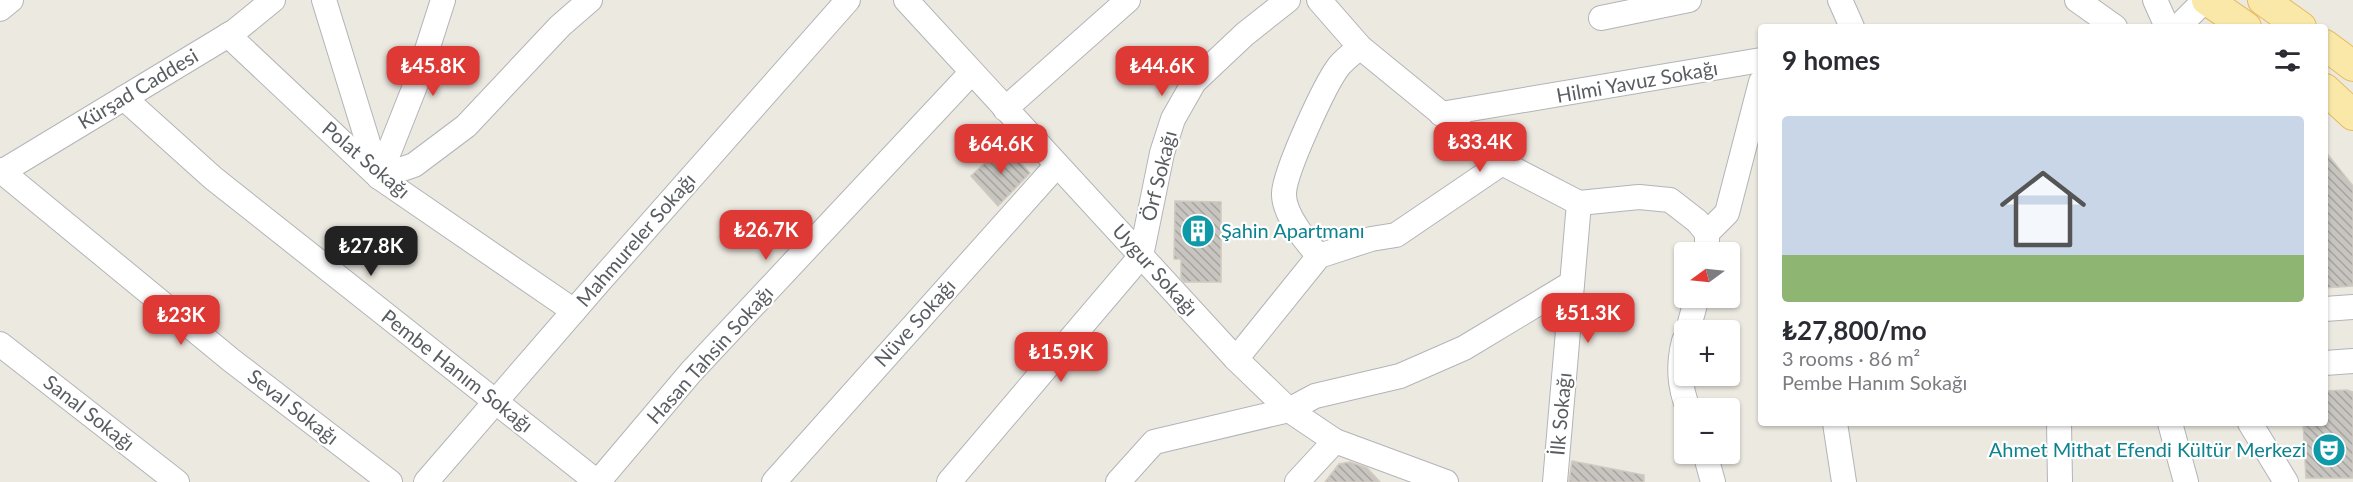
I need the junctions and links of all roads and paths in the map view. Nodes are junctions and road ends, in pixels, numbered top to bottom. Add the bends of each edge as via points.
1 (10, 0) edge
2 (273, 0) edge
3 (324, 0) edge
4 (443, 0) edge
5 (573, 0) edge
6 (590, 0) edge
7 (848, 0) edge
8 (1128, 0) edge
9 (1288, 0) edge
10 (1319, 0) edge
11 (1689, 0) edge
12 (1840, 0) edge
13 (2155, 0) edge
14 (2206, 0) edge
15 (2263, 0) edge
16 (911, 2) edge
17 (0, 9) edge
18 (2080, 11) edge
19 (1601, 18) dead end
20 (1851, 24) edge
21 (2108, 24) edge
22 (2166, 24) edge
23 (2181, 24) edge
24 (2242, 24) edge
25 (2297, 24) edge
26 (560, 26) junction
27 (228, 35) junction
28 (1360, 47) junction
29 (2328, 47) edge
30 (1758, 61) edge
31 (2353, 66) edge
32 (971, 73) junction
33 (2328, 92) edge
34 (1758, 94) edge
35 (124, 98) junction
36 (1005, 109) junction
37 (1441, 114) junction
38 (2353, 115) edge
39 (1502, 164) junction
40 (1057, 165) junction
41 (1, 171) edge
42 (379, 177) junction
43 (1579, 203) junction
44 (1707, 242) edge
45 (1708, 242) edge
46 (1141, 256) junction
47 (1319, 256) junction
48 (1572, 283) junction
49 (2353, 307) edge
50 (2328, 309) edge
51 (574, 311) junction
52 (0, 344) edge
53 (1236, 359) junction
54 (2353, 361) edge
55 (2328, 363) edge
56 (495, 402) junction
57 (1288, 410) junction
58 (1835, 426) edge
59 (2059, 426) edge
60 (2171, 426) edge
61 (2252, 426) edge
62 (1335, 441) junction
63 (1708, 464) edge
64 (177, 482) edge
65 (390, 482) edge
66 (426, 482) edge
67 (598, 482) edge
68 (774, 482) edge
69 (949, 482) edge
70 (1118, 482) edge
71 (1297, 482) edge
72 (1446, 482) edge
73 (1555, 482) edge
74 (1713, 482) edge
75 (1844, 482) edge
76 (2060, 482) edge
77 (2186, 482) edge
78 (2286, 482) edge

1 - 17 street
2 - 27 street, Kürşad Caddesi
3 - 42 street
4 - 42 street via 417,81
5 - 26 street
6 - 26 street
7 - 51 street, Mahmureler Sokağı
8 - 36 street
9 - 46 street, Örf Sokağı via 1194,82 1173,119 1162,153
10 - 28 street
11 - 19 street
12 - 20 street
13 - 22 street
14 - 23 street
14 - 24 main road
15 - 25 main road
16 - 32 street, Uygur Sokağı
18 - 21 street
26 - 42 street via 466,126 414,165
27 - 35 street, Kürşad Caddesi
27 - 42 street, Polat Sokağı
28 - 37 street
28 - 47 street via 1340,64 1327,85 1287,175 1284,195 1295,226
29 - 31 main road
30 - 37 street, Hilmi Yavuz Sokağı
32 - 36 street, Uygur Sokağı
32 - 67 street, Hasan Tahsin Sokağı via 691,372
33 - 38 main road
34 - 45 street via 1727,213
35 - 41 street, Kürşad Caddesi
35 - 56 street, Pembe Hanım Sokağı via 213,178
36 - 40 street, Uygur Sokağı
37 - 39 street
39 - 43 street
39 - 47 street via 1396,235
40 - 46 street, Uygur Sokağı
40 - 68 street, Nüve Sokağı
41 - 65 street, Seval Sokağı via 231,360
42 - 51 street, Polat Sokağı
43 - 44 street via 1639,197 1670,200 1697,221
43 - 48 street, İlk Sokağı
46 - 53 street, Uygur Sokağı
46 - 69 street
47 - 53 street
48 - 57 street via 1464,348 1400,376 1315,396
48 - 73 street, İlk Sokağı
49 - 50 street
51 - 56 street, Mahmureler Sokağı
52 - 64 street, Sanal Sokağı
53 - 57 street, Uygur Sokağı
54 - 55 street
56 - 66 street, Mahmureler Sokağı
56 - 67 street, Pembe Hanım Sokağı
57 - 62 street, Uygur Sokağı
57 - 70 street via 1154,442
58 - 75 street
59 - 76 street
60 - 77 street
61 - 78 street
62 - 71 street
62 - 72 street, Uygur Sokağı
63 - 74 street

